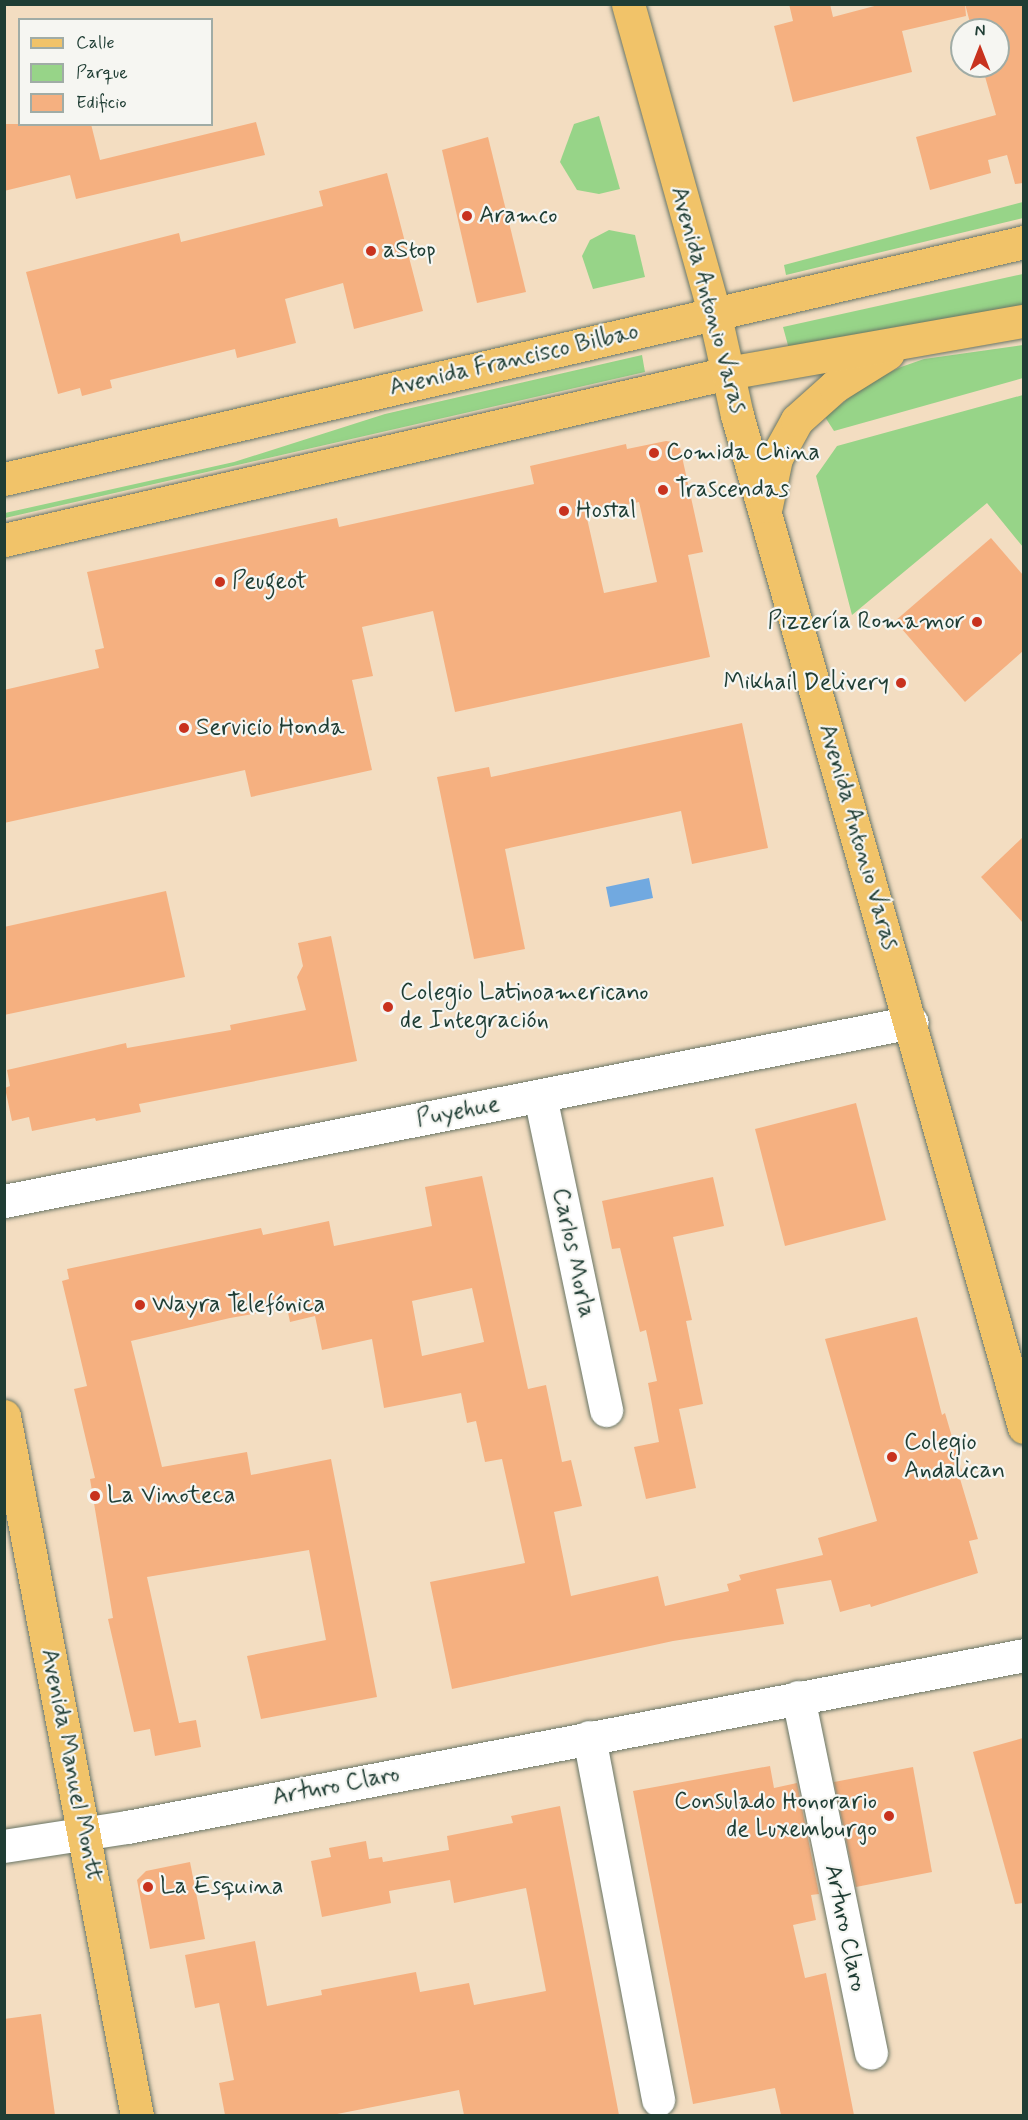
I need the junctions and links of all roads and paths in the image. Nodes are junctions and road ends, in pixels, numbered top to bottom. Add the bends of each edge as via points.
1 (628, 4) edge
2 (1023, 242) edge
3 (715, 316) junction
4 (1023, 321) edge
5 (908, 343) junction
6 (728, 374) junction
7 (4, 479) edge
8 (765, 514) junction
9 (4, 540) edge
10 (912, 1022) junction
11 (540, 1096) junction
12 (4, 1201) edge
13 (1018, 1389) edge
14 (606, 1410) dead end
15 (4, 1416) edge
16 (1023, 1427) edge
17 (1023, 1655) edge
18 (798, 1697) junction
19 (589, 1737) junction
20 (83, 1834) junction
21 (4, 1846) edge
22 (871, 2053) dead end
23 (658, 2099) dead end
24 (136, 2115) edge

1 - 3 main road, Avenida Antonio Varas
2 - 3 main road, Avenida Francisco Bilbao
3 - 6 main road, Avenida Antonio Varas
3 - 7 main road, Avenida Francisco Bilbao via 439,376
4 - 5 main road
5 - 6 main road
5 - 8 main road via 845,379 797,420 776,458
6 - 8 main road, Avenida Antonio Varas
6 - 9 main road
8 - 10 main road, Avenida Antonio Varas
10 - 11 street, Puyehue
10 - 13 main road, Avenida Antonio Varas
11 - 12 street, Puyehue
11 - 14 street, Carlos Morla
13 - 16 main road, Avenida Antonio Varas
15 - 20 main road, Avenida Manuel Montt
17 - 18 street, Arturo Claro
18 - 19 street, Arturo Claro
18 - 22 street, Arturo Claro
19 - 20 street, Arturo Claro
19 - 23 street
20 - 21 street, Arturo Claro
20 - 24 main road, Avenida Manuel Montt

